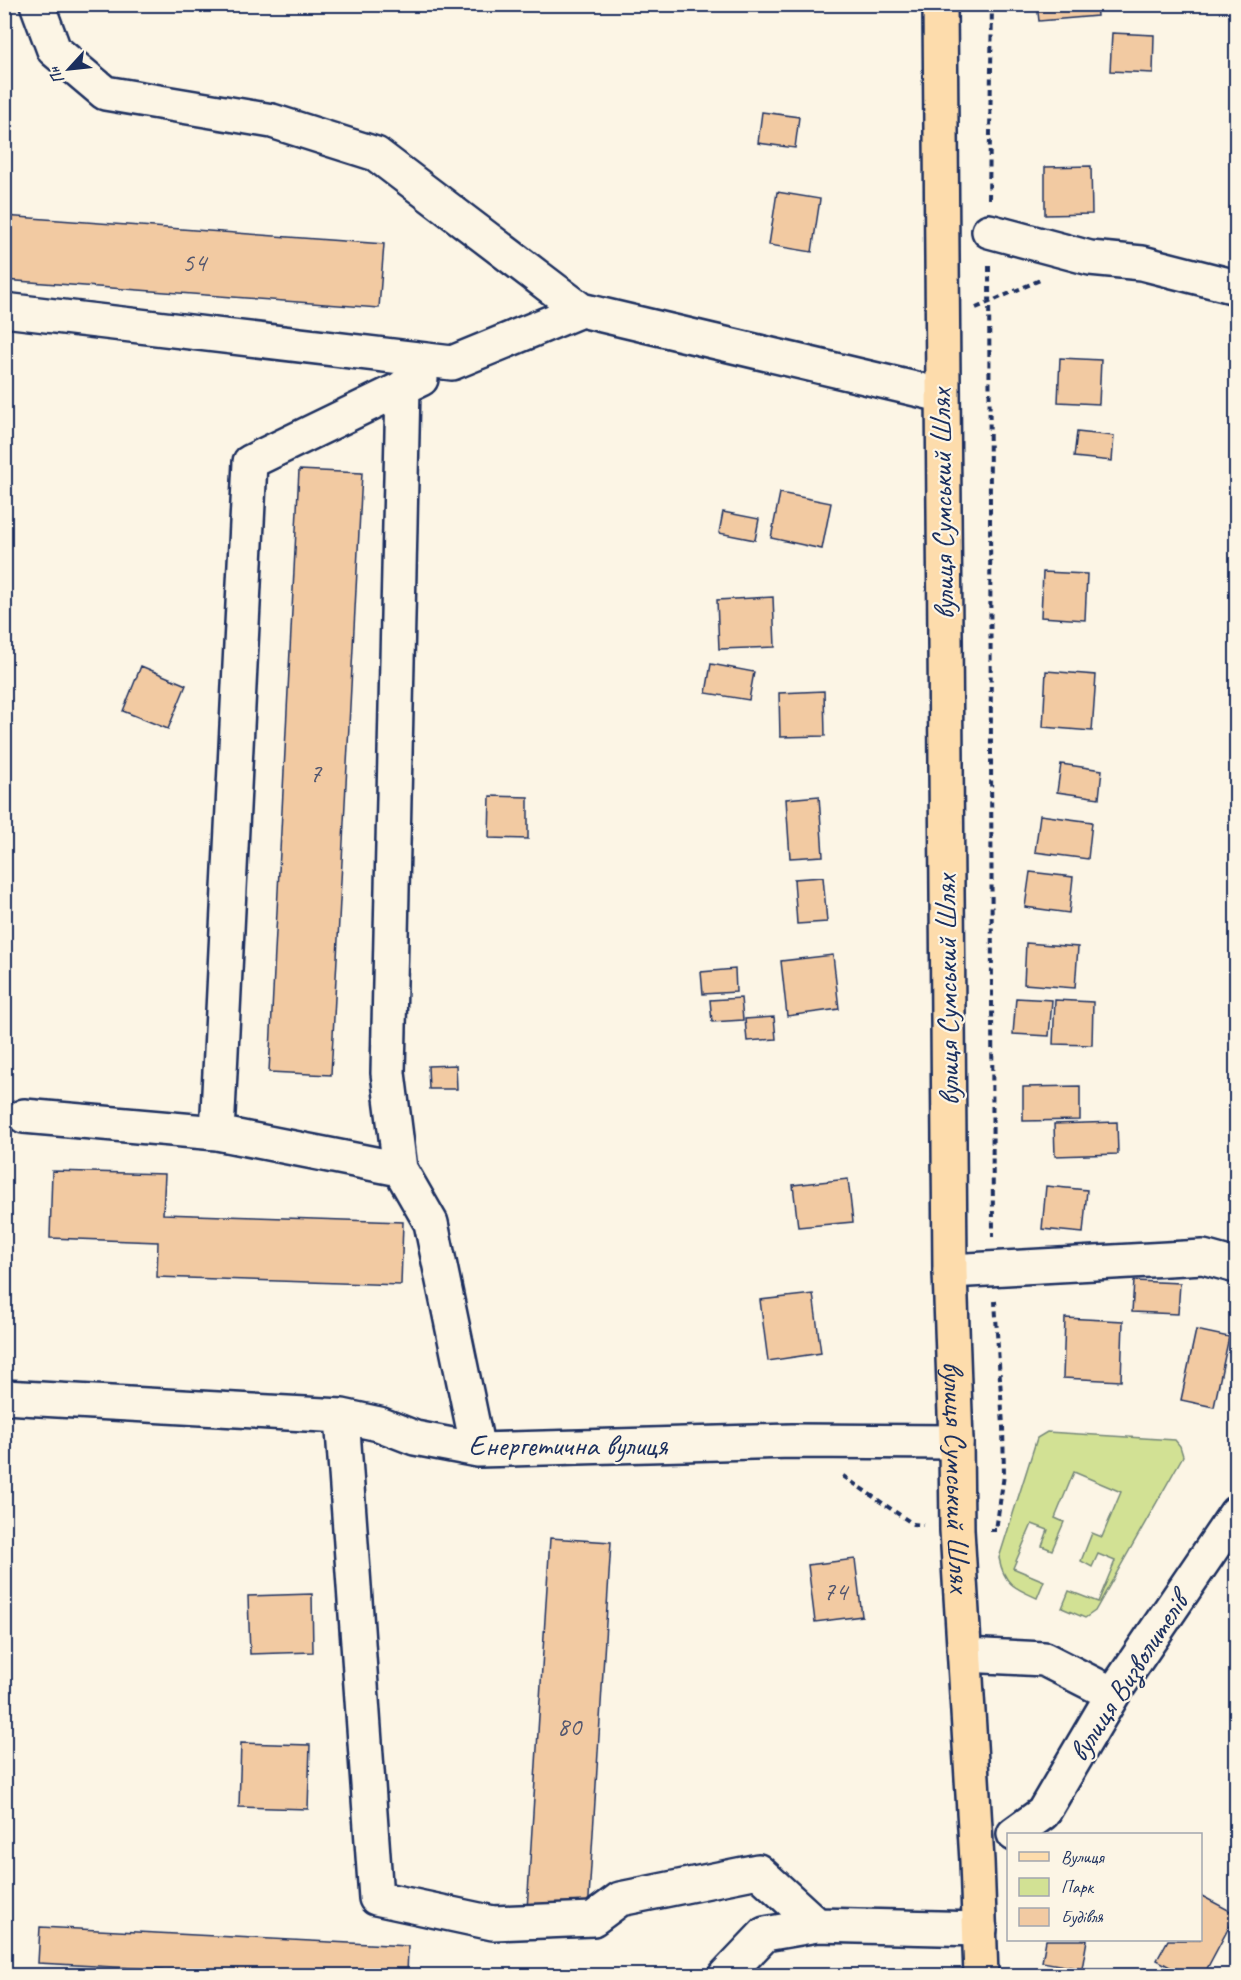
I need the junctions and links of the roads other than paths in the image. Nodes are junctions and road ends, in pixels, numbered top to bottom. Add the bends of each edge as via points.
1 (37, 4) edge
2 (939, 4) edge
3 (989, 231) road end
4 (1236, 287) edge
5 (4, 310) edge
6 (581, 310) junction
7 (452, 363) junction
8 (403, 387) junction
9 (941, 396) junction
10 (24, 1116) dead end
11 (217, 1133) junction
12 (400, 1169) junction
13 (1236, 1266) edge
14 (950, 1271) junction
15 (4, 1397) edge
16 (342, 1416) junction
17 (956, 1442) junction
18 (478, 1450) junction
19 (1236, 1513) edge
20 (965, 1655) junction
21 (1113, 1694) junction
22 (1015, 1833) edge
23 (1007, 1839) edge
24 (977, 1861) junction
25 (817, 1925) junction
26 (980, 1929) junction
27 (725, 1976) edge
28 (981, 1976) edge

1 - 6 street via 54,50 105,93 272,121 376,154
2 - 9 main road, вулиця Сумський Шлях
3 - 4 street via 1090,258 1142,263
5 - 7 street
6 - 7 street
6 - 9 street
7 - 8 street
8 - 11 street via 250,462
8 - 12 street via 388,1073
9 - 14 main road, вулиця Сумський Шлях
10 - 11 street
11 - 12 street
12 - 18 street via 431,1223
13 - 14 street via 1203,1257
14 - 17 main road, вулиця Сумський Шлях
15 - 16 street, Енергетична вулиця
16 - 18 street, Енергетична вулиця via 379,1424 415,1438
16 - 25 street via 376,1898 493,1923 593,1919 620,1899 758,1870
17 - 18 street, Енергетична вулиця
17 - 20 main road, вулиця Сумський Шлях
19 - 21 street, вулиця Визволителів
20 - 21 street via 1044,1659
20 - 24 main road, вулиця Сумський Шлях
21 - 22 street, вулиця Визволителів via 1042,1813
23 - 24 street
24 - 26 main road, вулиця Сумський Шлях
25 - 26 street
25 - 27 street via 765,1934
26 - 28 main road, вулиця Сумський Шлях

